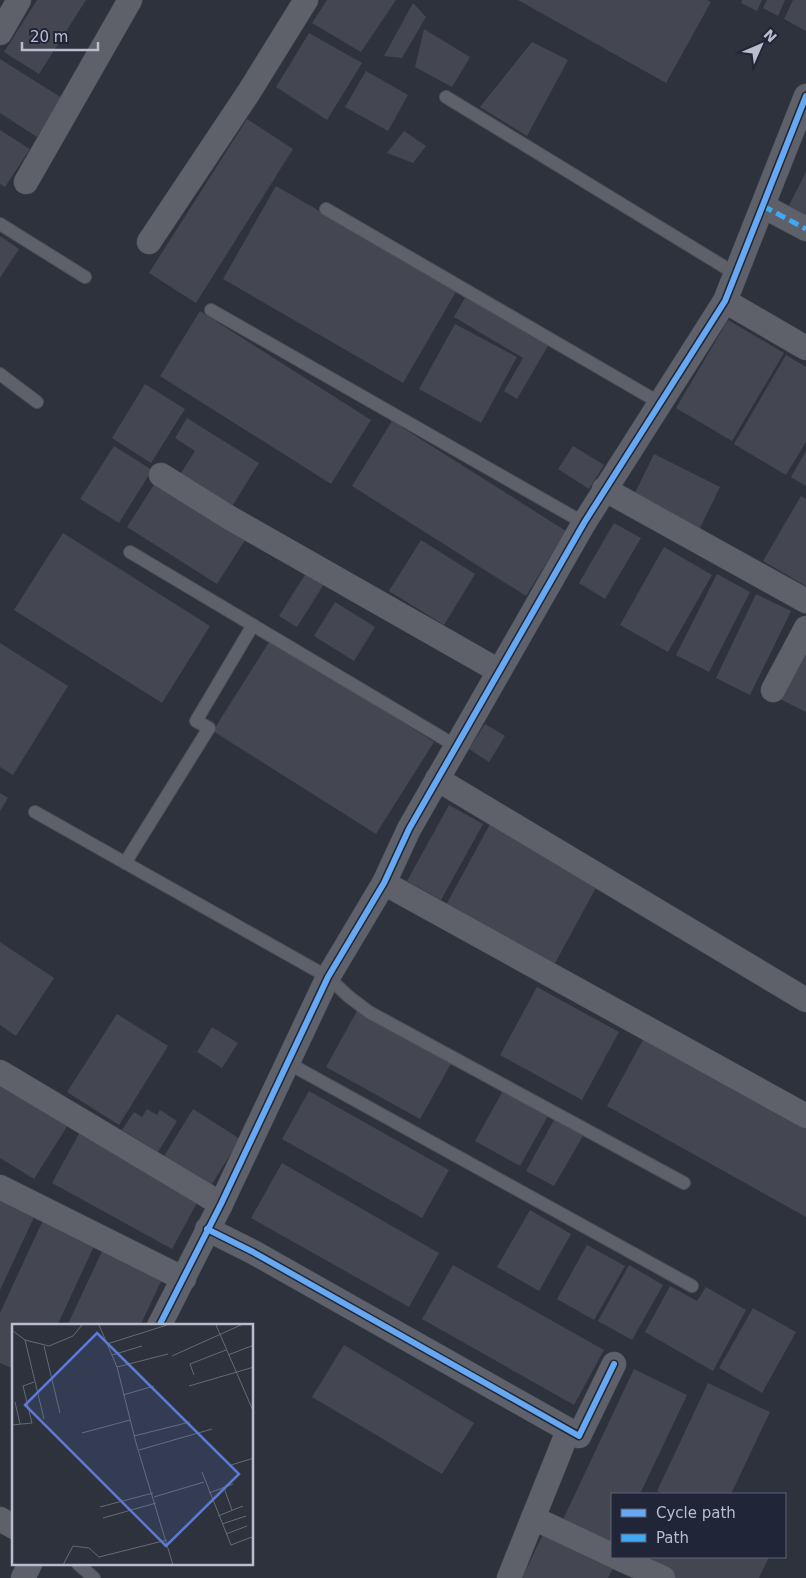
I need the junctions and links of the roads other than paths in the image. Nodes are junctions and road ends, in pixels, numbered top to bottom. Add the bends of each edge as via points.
1 (19, 0) edge
2 (130, 0) edge
3 (306, 0) edge
4 (0, 33) edge
5 (446, 96) dead end
6 (804, 108) edge
7 (26, 182) dead end
8 (763, 206) junction
9 (326, 209) dead end
10 (0, 224) edge
11 (806, 229) edge
12 (148, 242) dead end
13 (736, 274) junction
14 (85, 277) dead end
15 (725, 301) junction
16 (211, 310) dead end
17 (806, 348) edge
18 (0, 374) edge
19 (37, 402) dead end
20 (660, 403) junction
21 (161, 475) dead end
22 (604, 489) junction
23 (584, 523) junction
24 (130, 552) dead end
25 (806, 601) edge
26 (253, 625) junction
27 (806, 628) edge
28 (499, 671) junction
29 (773, 690) dead end
30 (456, 746) junction
31 (437, 779) junction
32 (35, 812) dead end
33 (125, 863) junction
34 (384, 883) junction
35 (328, 977) junction
36 (806, 1000) edge
37 (288, 1063) junction
38 (0, 1072) edge
39 (806, 1116) edge
40 (684, 1182) dead end
41 (0, 1188) edge
42 (221, 1204) junction
43 (207, 1229) junction
44 (184, 1279) junction
45 (692, 1286) dead end
46 (160, 1324) edge
47 (614, 1364) dead end
48 (568, 1431) junction
49 (533, 1518) junction
50 (0, 1519) edge
51 (12, 1526) edge
52 (611, 1555) edge
53 (618, 1558) edge
54 (29, 1566) edge
55 (80, 1566) edge
56 (653, 1576) edge
57 (23, 1578) edge
58 (94, 1578) edge
59 (509, 1578) edge

1 - 4 street
2 - 7 street
3 - 12 street via 249,92
5 - 13 lane
6 - 8 street
8 - 11 street
8 - 13 street
9 - 20 lane
10 - 14 lane
13 - 15 street
15 - 17 street
15 - 20 street
16 - 23 lane
18 - 19 lane
20 - 22 street
21 - 28 street via 230,518
22 - 23 street
22 - 25 street
23 - 28 street
24 - 26 lane
26 - 30 lane
26 - 33 lane via 196,721 209,728
27 - 29 street
28 - 30 street
30 - 31 street
31 - 34 street
31 - 36 street
32 - 33 lane
33 - 35 lane
34 - 35 street
34 - 39 street
35 - 37 street
35 - 40 lane via 369,1012
37 - 42 street
37 - 45 lane
38 - 42 street
41 - 44 street
42 - 43 street
43 - 44 street
43 - 48 street
44 - 46 street
47 - 48 street via 579,1436
48 - 49 street
49 - 52 street
49 - 59 street
50 - 51 street
53 - 56 street
54 - 57 street
55 - 58 lane

